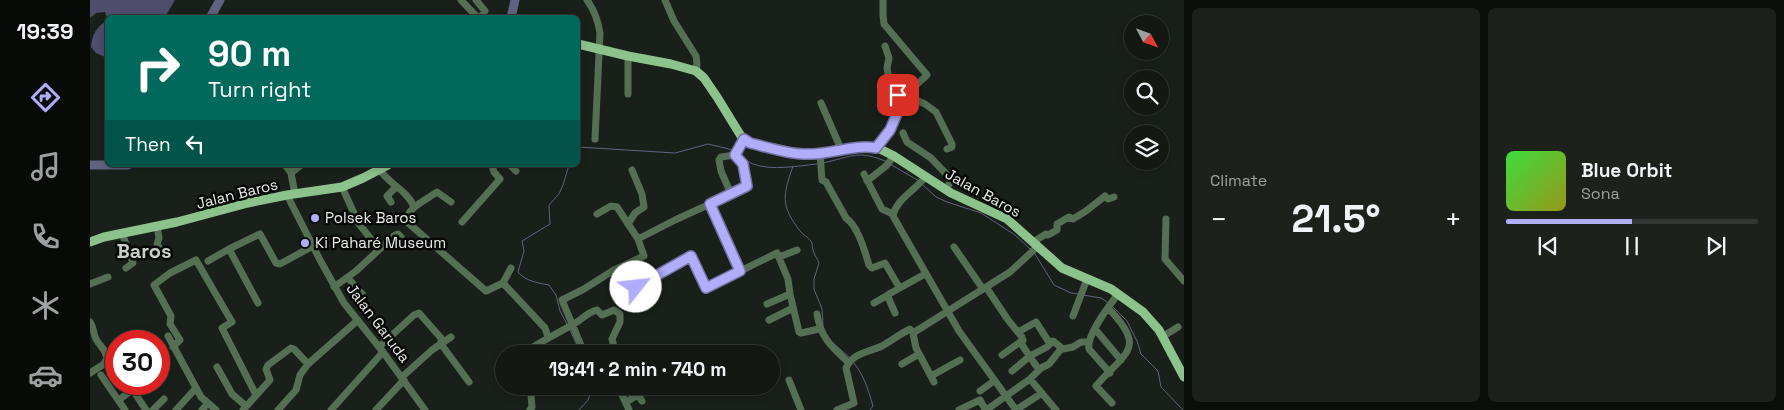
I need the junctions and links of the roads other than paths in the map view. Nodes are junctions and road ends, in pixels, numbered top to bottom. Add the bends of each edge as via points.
1 (461, 0) edge
2 (476, 0) edge
3 (587, 0) edge
4 (665, 0) edge
5 (883, 0) edge
6 (476, 15) edge
7 (482, 15) edge
8 (580, 44) edge
9 (885, 46) dead end
10 (598, 48) junction
11 (628, 56) junction
12 (696, 71) junction
13 (628, 94) dead end
14 (911, 98) junction
15 (902, 102) junction
16 (820, 104) dead end
17 (903, 133) dead end
18 (594, 139) dead end
19 (744, 139) junction
20 (876, 148) junction
21 (841, 149) junction
22 (947, 149) dead end
23 (736, 153) junction
24 (820, 159) junction
25 (891, 161) junction
26 (286, 167) edge
27 (298, 167) edge
28 (384, 167) edge
29 (493, 167) edge
30 (632, 170) dead end
31 (291, 173) junction
32 (923, 180) junction
33 (342, 187) junction
34 (396, 187) junction
35 (945, 190) junction
36 (731, 194) junction
37 (291, 195) junction
38 (1114, 197) dead end
39 (391, 202) dead end
40 (451, 202) dead end
41 (710, 204) junction
42 (414, 207) junction
43 (597, 214) dead end
44 (893, 214) junction
45 (1166, 219) dead end
46 (462, 222) dead end
47 (628, 224) junction
48 (157, 226) junction
49 (122, 233) junction
50 (401, 237) dead end
51 (638, 239) junction
52 (90, 242) edge
53 (313, 246) junction
54 (954, 247) dead end
55 (1034, 248) junction
56 (229, 249) junction
57 (379, 249) junction
58 (797, 250) dead end
59 (162, 252) dead end
60 (778, 257) junction
61 (208, 261) dead end
62 (126, 268) dead end
63 (511, 268) dead end
64 (740, 271) junction
65 (925, 274) junction
66 (108, 277) dead end
67 (348, 278) junction
68 (1087, 279) junction
69 (1184, 281) edge
70 (503, 282) junction
71 (90, 284) edge
72 (334, 287) junction
73 (636, 287) dead end
74 (899, 287) junction
75 (984, 288) junction
76 (790, 294) junction
77 (1118, 294) junction
78 (363, 295) dead end
79 (888, 296) junction
80 (258, 303) dead end
81 (874, 303) dead end
82 (767, 304) dead end
83 (1109, 306) junction
84 (793, 308) junction
85 (948, 311) junction
86 (895, 313) dead end
87 (817, 314) dead end
88 (1073, 316) dead end
89 (358, 320) junction
90 (769, 320) dead end
91 (90, 322) edge
92 (570, 326) junction
93 (1178, 327) dead end
94 (819, 329) junction
95 (1095, 329) junction
96 (1018, 332) junction
97 (913, 333) junction
98 (450, 337) dead end
99 (548, 337) junction
100 (1162, 337) junction
101 (170, 340) edge
102 (1023, 340) junction
103 (1089, 342) junction
104 (1049, 343) junction
105 (441, 344) junction
106 (536, 345) edge
107 (580, 345) edge
108 (613, 345) edge
109 (173, 347) junction
110 (381, 349) junction
111 (1061, 349) junction
112 (919, 354) junction
113 (1002, 355) dead end
114 (1030, 356) junction
115 (960, 360) dead end
116 (1121, 360) junction
117 (852, 361) junction
118 (308, 364) junction
119 (902, 364) dead end
120 (217, 367) dead end
121 (1039, 370) junction
122 (1012, 371) dead end
123 (1110, 372) junction
124 (90, 373) edge
125 (101, 375) dead end
126 (1184, 377) edge
127 (403, 378) junction
128 (1030, 379) junction
129 (789, 380) dead end
130 (994, 381) junction
131 (468, 382) dead end
132 (196, 388) junction
133 (980, 391) dead end
134 (1042, 393) junction
135 (123, 395) edge
136 (137, 395) edge
137 (256, 395) junction
138 (531, 395) edge
139 (622, 395) edge
140 (1006, 397) junction
141 (164, 399) dead end
142 (119, 400) junction
143 (642, 401) dead end
144 (626, 402) junction
145 (208, 403) junction
146 (1112, 403) dead end
147 (244, 408) edge
148 (532, 409) edge
149 (125, 410) edge
150 (146, 410) edge
151 (153, 410) edge
152 (176, 410) edge
153 (202, 410) edge
154 (216, 410) edge
155 (278, 410) edge
156 (331, 410) edge
157 (376, 410) edge
158 (426, 410) edge
159 (629, 410) edge
160 (801, 410) edge
161 (838, 410) edge
162 (959, 410) edge
163 (1016, 410) edge
164 (1056, 410) edge

1 - 6 street
2 - 7 street via 485,11
3 - 10 street via 599,21
4 - 12 street via 696,56
5 - 14 street via 884,24 926,74 912,89
8 - 10 main road
9 - 15 street via 889,58 886,90 896,93
10 - 11 main road
10 - 18 street
11 - 12 main road
11 - 13 street
12 - 19 main road via 714,92
14 - 15 street
14 - 22 street via 936,112 952,144
15 - 20 street via 890,130
16 - 21 street
17 - 35 street via 907,142 931,158 952,180
19 - 23 street
19 - 24 main road, Jalan Baros
20 - 21 main road, Jalan Baros
20 - 25 main road, Jalan Baros
21 - 24 main road, Jalan Baros
23 - 36 street via 743,164 747,185
23 - 36 street via 719,160
24 - 74 street via 822,180 851,222 869,265 872,268 885,263
25 - 32 main road, Jalan Baros
25 - 44 street via 865,177 882,209
26 - 31 street
27 - 31 street
28 - 33 main road, Jalan Baros
28 - 34 street via 388,180
29 - 46 street via 500,179
30 - 47 street via 644,207
31 - 37 street, Jalan Garuda
32 - 35 main road, Jalan Baros
32 - 44 street via 900,202
33 - 37 main road, Jalan Baros
33 - 57 street via 358,224
34 - 39 street via 387,196
34 - 42 street
35 - 55 main road, Jalan Baros via 1007,219
36 - 41 street
37 - 48 main road, Jalan Baros
37 - 53 street, Jalan Garuda
38 - 55 street via 1108,199 1105,196 1079,216 1057,224 1058,230 1046,234
40 - 42 street via 437,192
41 - 51 street
41 - 64 street
42 - 70 street via 406,222 450,261 486,291
43 - 47 street via 615,206
44 - 65 street
45 - 69 street via 1165,259
47 - 51 street
48 - 49 main road, Jalan Baros
48 - 59 street via 157,244
49 - 52 main road, Jalan Baros
49 - 62 street via 133,263
50 - 57 street via 395,235
51 - 92 street via 644,256 562,300
53 - 56 street via 280,264 276,263 260,234
53 - 72 street, Jalan Garuda
54 - 75 street
55 - 68 main road, Jalan Baros via 1062,268
55 - 75 street via 1010,272
56 - 61 street
56 - 80 street
57 - 67 street
58 - 60 street
60 - 64 street via 777,253
60 - 76 street via 788,279
63 - 70 street
64 - 73 street via 706,288 691,256
65 - 74 street
65 - 85 street
66 - 71 street
67 - 72 street
67 - 78 street
68 - 77 main road, Jalan Baros
68 - 88 street
70 - 99 street via 545,328
72 - 89 street, Jalan Garuda
74 - 79 street
75 - 85 street
75 - 96 street
76 - 82 street
76 - 84 street
77 - 83 street
77 - 100 main road, Jalan Baros via 1143,312
79 - 81 street
79 - 86 street
83 - 95 street
83 - 116 street via 1130,339 1130,348
84 - 90 street
84 - 94 street via 800,333
85 - 97 street
85 - 130 street
87 - 94 street
89 - 110 street, Jalan Garuda
89 - 118 street
91 - 124 street via 107,358 104,364
92 - 99 street
92 - 107 street
92 - 108 street via 593,311 597,310 602,316 616,310 621,320 612,340
93 - 100 street
94 - 117 street via 827,342
95 - 103 street
95 - 116 street
96 - 102 street
96 - 104 street via 1036,322
97 - 112 street
97 - 117 street via 910,329 883,345 863,352
98 - 105 street
99 - 106 street
100 - 126 main road, Jalan Baros
101 - 109 street
102 - 113 street
102 - 114 street via 1022,345
103 - 111 street
103 - 123 street via 1089,349
104 - 111 street via 1054,342
104 - 114 street
105 - 110 street via 441,338 418,313
105 - 127 street
105 - 131 street
109 - 132 street
109 - 137 street via 180,338 171,326 171,316 154,285 196,260 232,322 222,328
110 - 127 street, Jalan Garuda
110 - 156 street
111 - 121 street via 1050,363
112 - 115 street via 932,379
112 - 119 street
114 - 121 street
114 - 122 street
116 - 123 street
117 - 161 street via 846,368 854,403
118 - 137 street via 289,348 268,366 270,380
118 - 155 street via 300,375 296,390
120 - 147 street
121 - 128 street
123 - 146 street via 1096,386
125 - 142 street
127 - 157 street
127 - 158 street, Jalan Garuda
128 - 134 street
128 - 140 street
129 - 160 street
130 - 133 street
130 - 140 street
132 - 145 street
132 - 152 street
134 - 163 street
134 - 164 street
135 - 142 street
136 - 150 street
137 - 147 street
138 - 148 street
139 - 144 street
140 - 162 street via 987,409 980,400
140 - 163 street
141 - 151 street
142 - 149 street
143 - 144 street via 638,395
144 - 159 street
145 - 153 street
145 - 154 street

